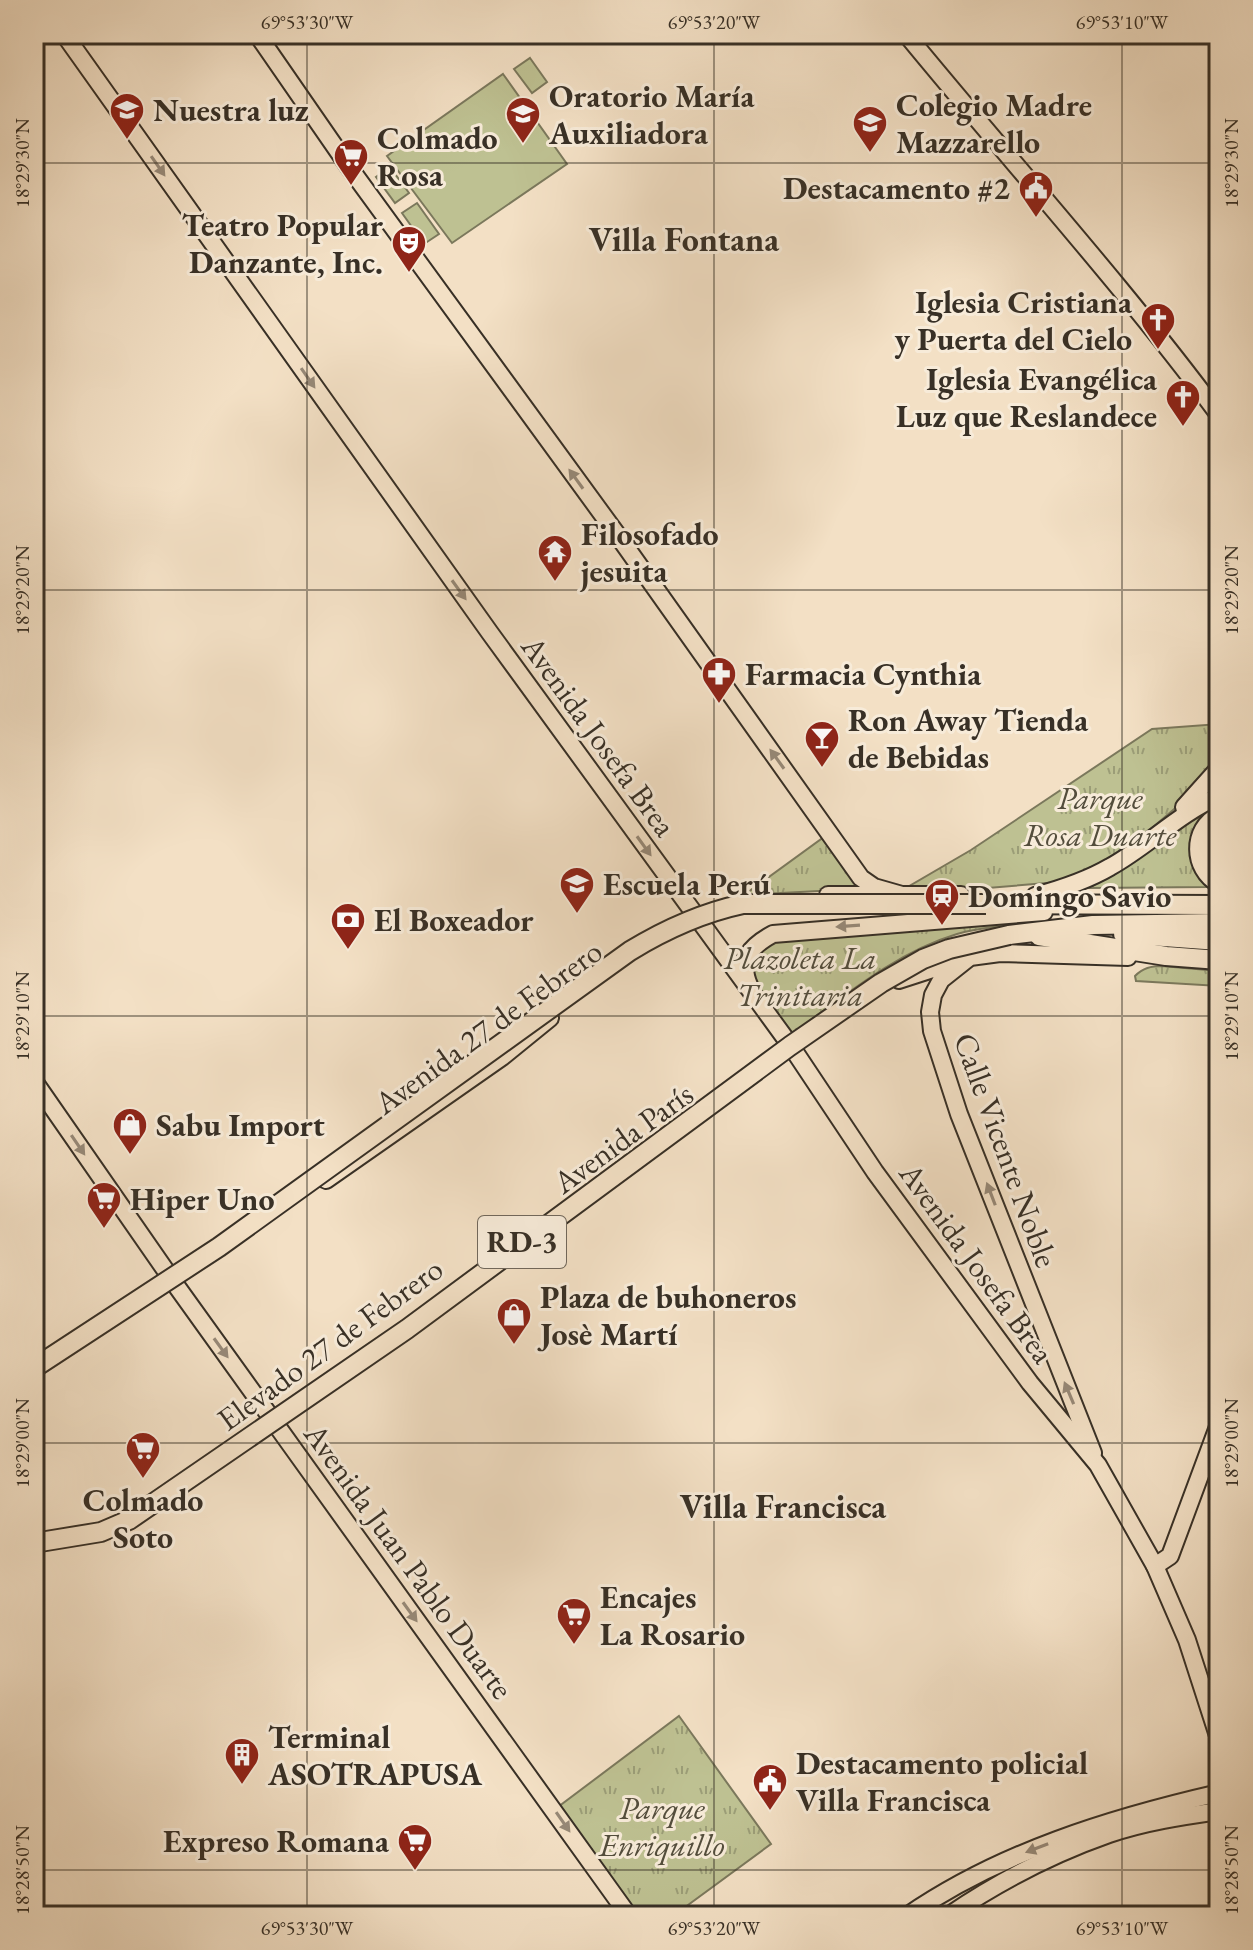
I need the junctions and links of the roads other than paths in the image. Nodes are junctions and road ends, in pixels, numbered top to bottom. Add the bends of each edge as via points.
1 (64, 34) edge
2 (257, 34) edge
3 (906, 34) edge
4 (1219, 415) edge
5 (1219, 768) edge
6 (1219, 796) edge
7 (1219, 816) edge
8 (1157, 833) junction
9 (1219, 883) edge
10 (902, 895) junction
11 (1008, 904) junction
12 (1036, 904) junction
13 (1219, 905) edge
14 (1105, 906) junction
15 (696, 917) junction
16 (1219, 923) edge
17 (1048, 929) junction
18 (1016, 934) junction
19 (1219, 941) edge
20 (1166, 956) junction
21 (970, 957) junction
22 (1219, 960) edge
23 (757, 1002) junction
24 (793, 1049) junction
25 (34, 1081) edge
26 (175, 1284) junction
27 (34, 1368) edge
28 (34, 1376) edge
29 (276, 1424) junction
30 (1219, 1424) edge
31 (1098, 1465) junction
32 (34, 1543) edge
33 (34, 1551) edge
34 (1155, 1566) junction
35 (1219, 1739) edge
36 (1219, 1784) edge
37 (1219, 1793) edge
38 (1201, 1797) junction
39 (1219, 1811) edge
40 (629, 1916) edge
41 (907, 1916) edge
42 (948, 1916) edge

1 -> 15 main road, Avenida Josefa Brea
10 -> 2 main road via 861,878
3 - 4 main road
5 - 8 main road
6 - 8 main road
7 - 9 highway via 1198,846 1203,868
8 - 12 main road via 1112,866
10 - 12 main road
10 - 15 main road via 743,898 708,907
11 - 12 highway
11 - 14 highway
11 - 27 highway, bridge via 743,904 682,923 630,951 219,1247
12 - 14 main road via 1075,896
12 - 15 main road, Avenida 27 de Febrero
12 -> 23 main road via 773,934 755,943 745,965
13 - 14 highway
15 - 23 main road, Avenida Josefa Brea
15 - 26 main road, Avenida 27 de Febrero
16 - 17 highway, RD-3
17 - 18 highway, RD-3
17 - 19 highway
18 - 20 highway
18 - 32 highway, Elevado 27 de Febrero / RD-3, bridge via 949,949 881,983 407,1329 129,1520 101,1532
20 - 21 main road
20 - 22 highway
21 - 24 main road, Avenida París / RD-3 via 891,982
31 -> 21 main road, Calle Vicente Noble via 959,1114 932,1031 933,995 941,980
23 - 24 main road, Avenida Josefa Brea
24 - 29 main road, Avenida París / RD-3
24 - 31 main road, Avenida Josefa Brea via 875,1172 1030,1383
25 -> 26 main road, Avenida Juan Pablo Duarte
26 - 28 main road, Avenida 27 de Febrero
26 -> 29 main road, Avenida Juan Pablo Duarte
29 - 33 main road, Avenida París / RD-3 via 122,1530 98,1540
29 -> 40 main road, Avenida Juan Pablo Duarte
30 - 34 main road via 1170,1556
31 - 34 main road
34 - 35 main road via 1187,1640
36 - 38 main road
37 - 38 main road
38 -> 41 main road via 1099,1824 1009,1859
39 - 42 main road via 1111,1833 998,1884

